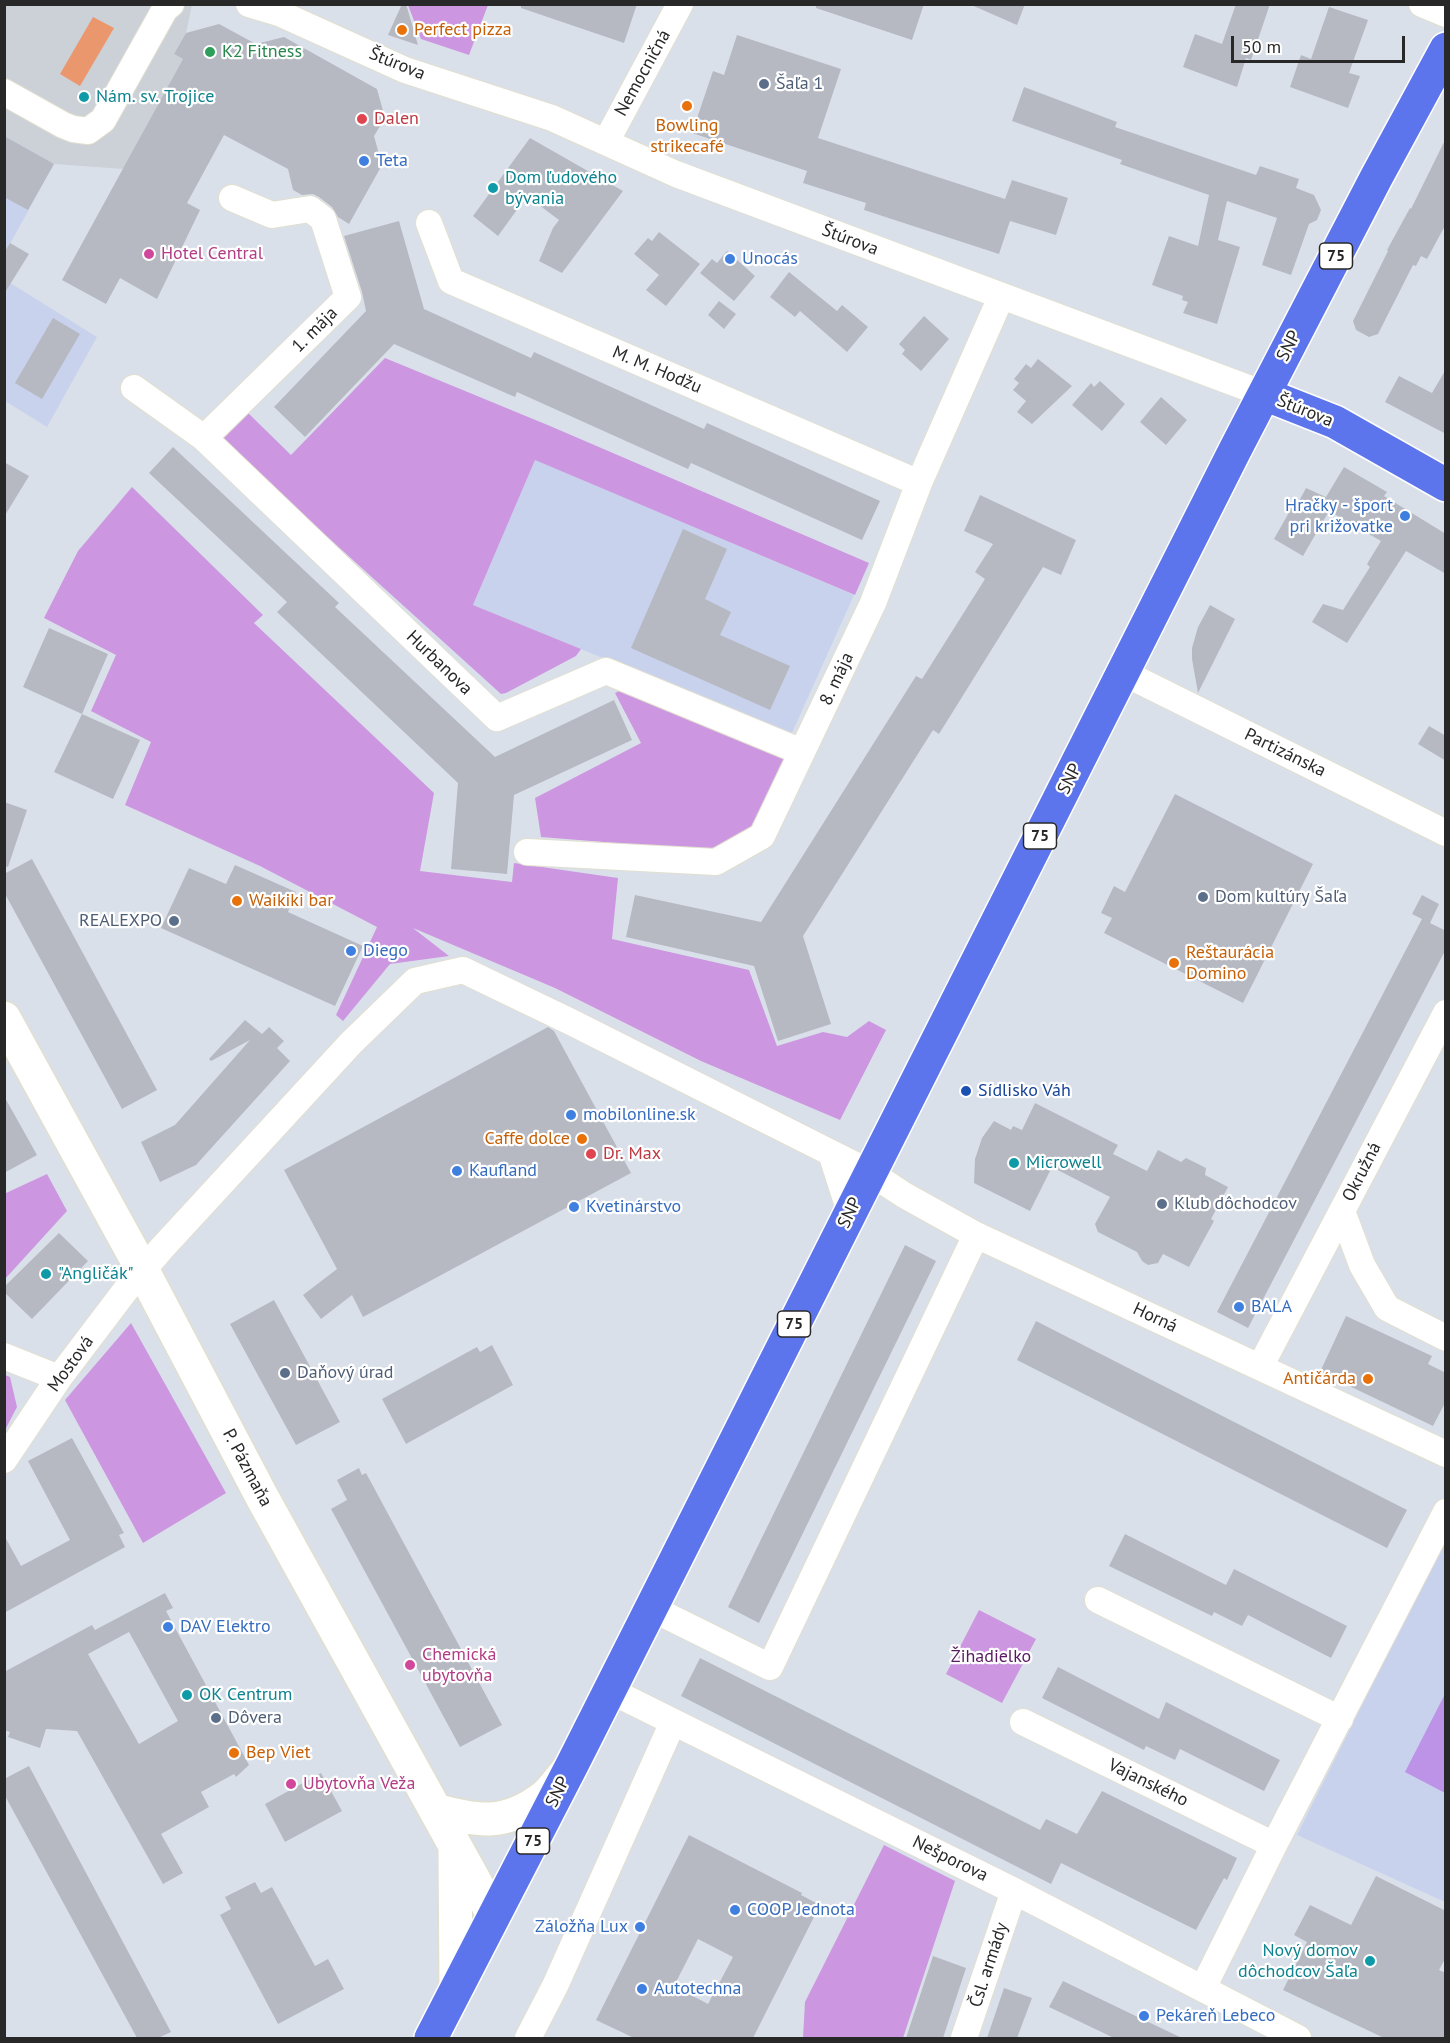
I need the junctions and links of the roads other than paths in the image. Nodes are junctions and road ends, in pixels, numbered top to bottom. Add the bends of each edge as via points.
1 (171, 4) edge
2 (249, 4) edge
3 (680, 4) edge
4 (1422, 4) edge
5 (281, 9) edge
6 (1446, 14) edge
7 (1446, 49) edge
8 (4, 92) edge
9 (606, 142) junction
10 (232, 198) dead end
11 (429, 223) dead end
12 (1001, 297) junction
13 (134, 388) dead end
14 (1264, 394) junction
15 (204, 438) junction
16 (919, 483) junction
17 (1446, 485) edge
18 (1124, 673) junction
19 (802, 752) junction
20 (1446, 833) edge
21 (527, 852) dead end
22 (1446, 1013) edge
23 (4, 1018) edge
24 (831, 1153) junction
25 (869, 1172) junction
26 (1342, 1211) junction
27 (850, 1212) junction
28 (976, 1235) junction
29 (143, 1270) junction
30 (1446, 1338) edge
31 (4, 1356) edge
32 (1260, 1367) junction
33 (60, 1378) junction
34 (1446, 1454) edge
35 (4, 1460) edge
36 (1446, 1512) edge
37 (1098, 1600) dead end
38 (651, 1608) junction
39 (609, 1690) junction
40 (1340, 1719) junction
41 (673, 1722) junction
42 (1023, 1722) dead end
43 (572, 1765) junction
44 (436, 1810) junction
45 (455, 1845) junction
46 (1274, 1845) junction
47 (1014, 1891) junction
48 (494, 1916) junction
49 (456, 1988) junction
50 (1203, 1988) junction
51 (1291, 2037) edge
52 (430, 2038) edge
53 (528, 2038) edge
54 (964, 2038) edge

1 - 8 street via 103,120 88,131 63,125
2 - 5 street, Štúrova
3 - 9 street, Nemocničná
4 - 6 street
5 - 9 street, Štúrova via 405,70 552,118
7 - 14 main road, SNP / 75
9 - 12 street, Štúrova via 676,174
10 - 15 street, 1. mája via 272,215 310,209 323,219 348,297
11 - 16 street, M. M. Hodžu via 451,281
12 - 14 street, Štúrova
12 - 16 street, 8. mája
13 - 15 street, Hurbanova
14 - 17 main road, Štúrova via 1335,422
14 - 18 main road, SNP / 75
15 - 19 street, Hurbanova via 497,718 606,671
16 - 19 street, 8. mája via 873,603
18 - 20 street, Partizánska
18 - 25 main road, SNP / 75
19 - 21 street, 8. mája via 762,836 716,862
22 - 26 street, Okružná
23 - 29 main road, P. Pázmaňa
24 - 25 street, Horná
24 - 27 street
24 - 29 street, Mostová via 463,970 415,981 351,1042
25 - 27 main road, SNP / 75
25 - 28 street, Horná
26 - 30 street, Okružná via 1362,1265 1387,1308
26 - 32 street
27 - 38 main road, SNP / 75
28 - 32 street, Horná
28 - 38 street via 770,1667
29 - 33 street, Mostová
29 - 44 main road, P. Pázmaňa via 262,1497
31 - 33 street
32 - 34 street, Horná
33 - 35 street, Mostová
36 - 40 street
37 - 40 street
38 - 39 main road, SNP / 75
39 - 41 street, Nešporova
39 - 43 main road, SNP / 75
40 - 46 street
41 - 47 street, Nešporova
41 - 53 street
42 - 46 street, Vajanského
43 - 44 main road via 544,1797 491,1821
43 - 48 main road, SNP / 75
44 - 45 main road, P. Pázmaňa
45 - 48 main road, P. Pázmaňa
45 - 49 main road
46 - 50 street
47 - 50 street, Nešporova
47 - 54 street, Čsl. armády
48 - 49 main road, SNP / 75
49 - 52 main road, SNP / 75
50 - 51 street, Nešporova

